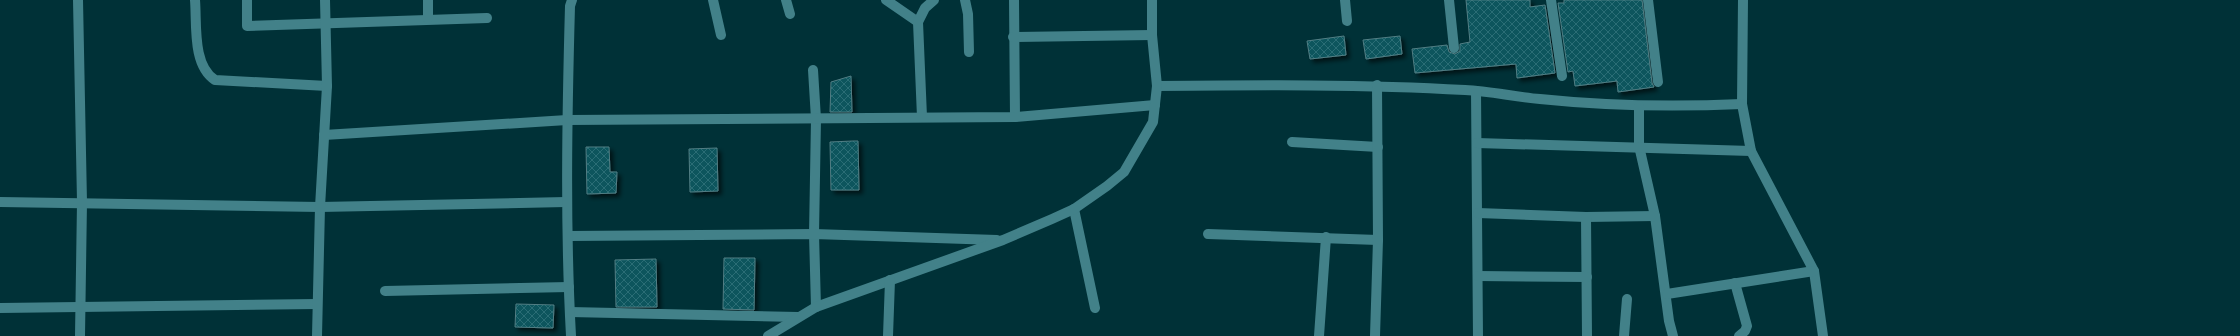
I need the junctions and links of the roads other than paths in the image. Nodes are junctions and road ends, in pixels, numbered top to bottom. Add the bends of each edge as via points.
1 (78, 0) edge
2 (195, 0) edge
3 (247, 0) edge
4 (325, 0) edge
5 (428, 0) edge
6 (572, 0) edge
7 (714, 0) edge
8 (786, 0) edge
9 (886, 0) edge
10 (934, 0) edge
11 (965, 0) edge
12 (1014, 0) edge
13 (1152, 0) edge
14 (1345, 0) edge
15 (1449, 0) edge
16 (1551, 0) edge
17 (1648, 0) edge
18 (1743, 0) edge
19 (790, 14) dead end
20 (487, 18) dead end
21 (428, 19) junction
22 (1347, 21) dead end
23 (918, 22) junction
24 (325, 23) junction
25 (721, 35) dead end
26 (1152, 35) junction
27 (1013, 37) junction
28 (1454, 48) dead end
29 (969, 52) dead end
30 (813, 70) dead end
31 (1562, 76) dead end
32 (1658, 82) dead end
33 (1377, 85) junction
34 (327, 86) junction
35 (1157, 86) junction
36 (1476, 91) junction
37 (1742, 104) junction
38 (1155, 105) junction
39 (1639, 106) junction
40 (922, 117) junction
41 (1015, 117) junction
42 (816, 119) junction
43 (567, 120) junction
44 (324, 135) junction
45 (1292, 142) dead end
46 (1477, 143) junction
47 (1639, 146) junction
48 (1378, 147) junction
49 (1751, 151) junction
50 (0, 202) edge
51 (82, 202) junction
52 (566, 202) junction
53 (320, 207) junction
54 (1074, 209) junction
55 (1478, 213) junction
56 (1655, 216) junction
57 (1586, 217) junction
58 (814, 234) junction
59 (1208, 234) dead end
60 (569, 236) junction
61 (1326, 238) junction
62 (1004, 240) junction
63 (1378, 240) junction
64 (1814, 271) junction
65 (1478, 276) junction
66 (1587, 276) junction
67 (890, 280) junction
68 (1735, 284) junction
69 (569, 287) junction
70 (385, 291) dead end
71 (1667, 294) junction
72 (1626, 299) dead end
73 (317, 304) junction
74 (816, 307) junction
75 (0, 308) edge
76 (79, 308) junction
77 (1095, 308) dead end
78 (570, 312) junction
79 (798, 317) junction
80 (80, 336) edge
81 (317, 336) edge
82 (572, 336) edge
83 (768, 336) edge
84 (888, 336) edge
85 (1319, 336) edge
86 (1375, 336) edge
87 (1478, 336) edge
88 (1587, 336) edge
89 (1624, 336) edge
90 (1673, 336) edge
91 (1739, 336) edge
92 (1824, 336) edge

1 - 51 street
2 - 34 street via 200,57 208,76 215,80
3 - 24 street via 247,26
4 - 24 street
5 - 21 street
6 - 43 street
7 - 25 street
8 - 19 street
9 - 23 street
10 - 23 street via 925,8
11 - 29 street
12 - 27 street
13 - 26 street
14 - 22 street
15 - 28 street
16 - 31 street
17 - 32 street
18 - 37 street
20 - 21 street
21 - 24 street
23 - 40 street
24 - 34 street
26 - 27 street
26 - 35 street
27 - 41 street
30 - 42 street
33 - 35 street
33 - 36 street
33 - 48 street
34 - 44 street
35 - 38 street
36 - 39 street via 1540,99
36 - 46 street
37 - 39 street
37 - 49 street
38 - 41 street
38 - 54 street via 1154,122 1124,172
39 - 47 street
40 - 41 street
40 - 42 street
42 - 43 street
42 - 58 street
43 - 44 street
43 - 52 street
44 - 53 street
45 - 48 street
46 - 47 street
46 - 55 street
47 - 49 street
47 - 56 street
48 - 63 street
49 - 64 street
50 - 51 street
51 - 53 street
51 - 76 street
52 - 53 street
52 - 60 street
53 - 73 street
54 - 62 street
54 - 77 street
55 - 57 street
55 - 65 street
56 - 57 street
56 - 71 street
57 - 66 street
58 - 60 street
58 - 62 street
58 - 74 street
59 - 61 street
60 - 69 street
61 - 63 street
61 - 85 street
62 - 67 street
63 - 86 street
64 - 68 street
64 - 92 street
65 - 66 street
65 - 87 street
66 - 88 street
67 - 74 street
67 - 84 street
68 - 71 street
68 - 91 street via 1747,326
69 - 70 street
69 - 78 street
71 - 90 street
72 - 89 street
73 - 76 street
73 - 81 street
74 - 79 street
75 - 76 street
76 - 80 street
78 - 79 street
78 - 82 street
79 - 83 street

